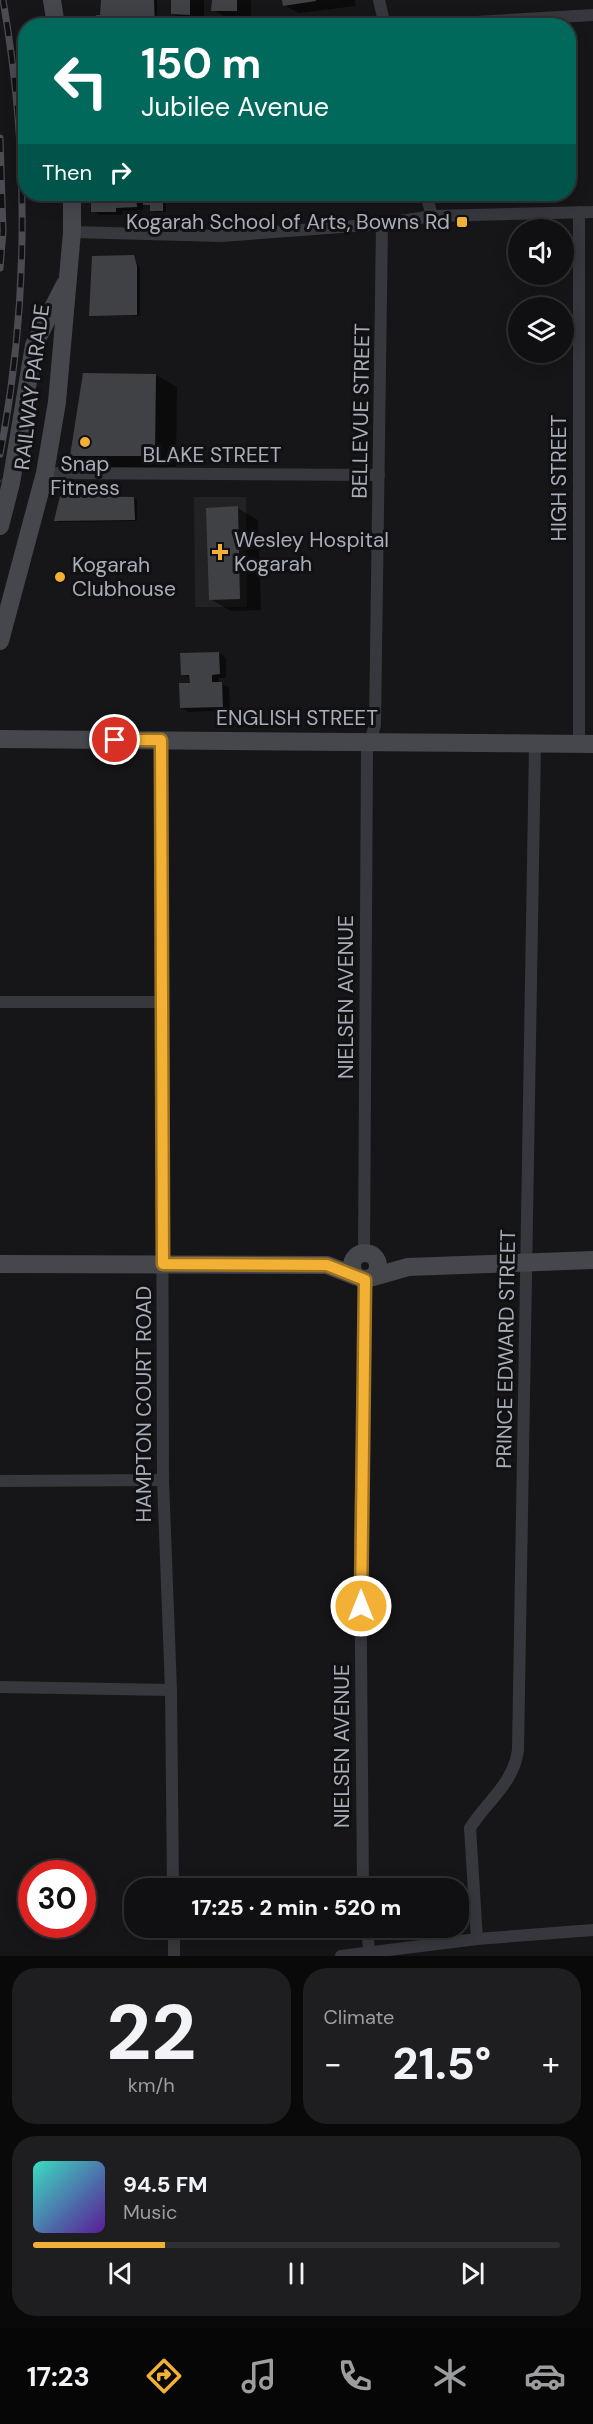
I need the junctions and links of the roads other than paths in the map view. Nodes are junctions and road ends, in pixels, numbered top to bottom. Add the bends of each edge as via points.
1 (52, 0) edge
2 (379, 0) edge
3 (593, 15) edge
4 (55, 18) edge
5 (383, 18) edge
6 (543, 18) edge
7 (72, 201) edge
8 (428, 201) edge
9 (579, 212) junction
10 (593, 212) edge
11 (432, 216) junction
12 (382, 224) junction
13 (72, 232) junction
14 (68, 277) junction
15 (64, 339) junction
16 (32, 357) junction
17 (45, 473) junction
18 (379, 475) junction
19 (6, 482) edge
20 (0, 526) edge
21 (0, 641) edge
22 (0, 739) edge
23 (161, 740) junction
24 (369, 741) junction
25 (586, 744) edge
26 (535, 745) junction
27 (0, 1002) edge
28 (163, 1002) junction
29 (593, 1260) edge
30 (527, 1262) junction
31 (0, 1264) edge
32 (163, 1264) junction
33 (364, 1267) junction
34 (163, 1480) junction
35 (0, 1481) edge
36 (0, 1687) edge
37 (171, 1690) junction
38 (173, 1878) edge
39 (363, 1878) edge
40 (593, 1930) edge
41 (174, 1938) edge
42 (368, 1938) edge
43 (477, 1939) junction
44 (369, 1950) junction
45 (174, 1956) edge
46 (341, 1956) edge

1 - 4 street
2 - 5 street
3 - 6 street
7 - 13 street, RAILWAY PARADE
8 - 11 street
9 - 10 street
9 - 11 street
9 - 25 street, HIGH STREET
11 - 12 street
12 - 13 street via 221,236
12 - 18 street, BELLEVUE STREET
13 - 14 street, RAILWAY PARADE
14 - 15 street, RAILWAY PARADE
14 - 16 street, RAILWAY PARADE via 37,336
15 - 16 street via 44,338
15 - 17 street, RAILWAY PARADE
16 - 19 street, RAILWAY PARADE
17 - 18 street, BLAKE STREET
17 - 21 street, RAILWAY PARADE
18 - 24 street, BELLEVUE STREET via 375,725
19 - 20 street, RAILWAY PARADE
22 - 23 street, ENGLISH STREET
23 - 24 street, ENGLISH STREET
23 - 28 street, HAMPTON COURT ROAD
24 - 26 street, ENGLISH STREET
24 - 33 street, NIELSEN AVENUE
25 - 26 street, ENGLISH STREET
26 - 30 street, PRINCE EDWARD STREET
27 - 28 street
28 - 32 street, HAMPTON COURT ROAD
29 - 30 street
30 - 33 street
30 - 43 street, PRINCE EDWARD STREET via 518,1750 510,1778 471,1828
31 - 32 street
32 - 33 street
32 - 34 street, HAMPTON COURT ROAD
33 - 39 street, NIELSEN AVENUE via 360,1536
34 - 35 street
34 - 37 street, HAMPTON COURT ROAD
36 - 37 street
37 - 38 street, HAMPTON COURT ROAD
40 - 43 street
41 - 45 street
42 - 44 street
43 - 44 street
44 - 46 street

